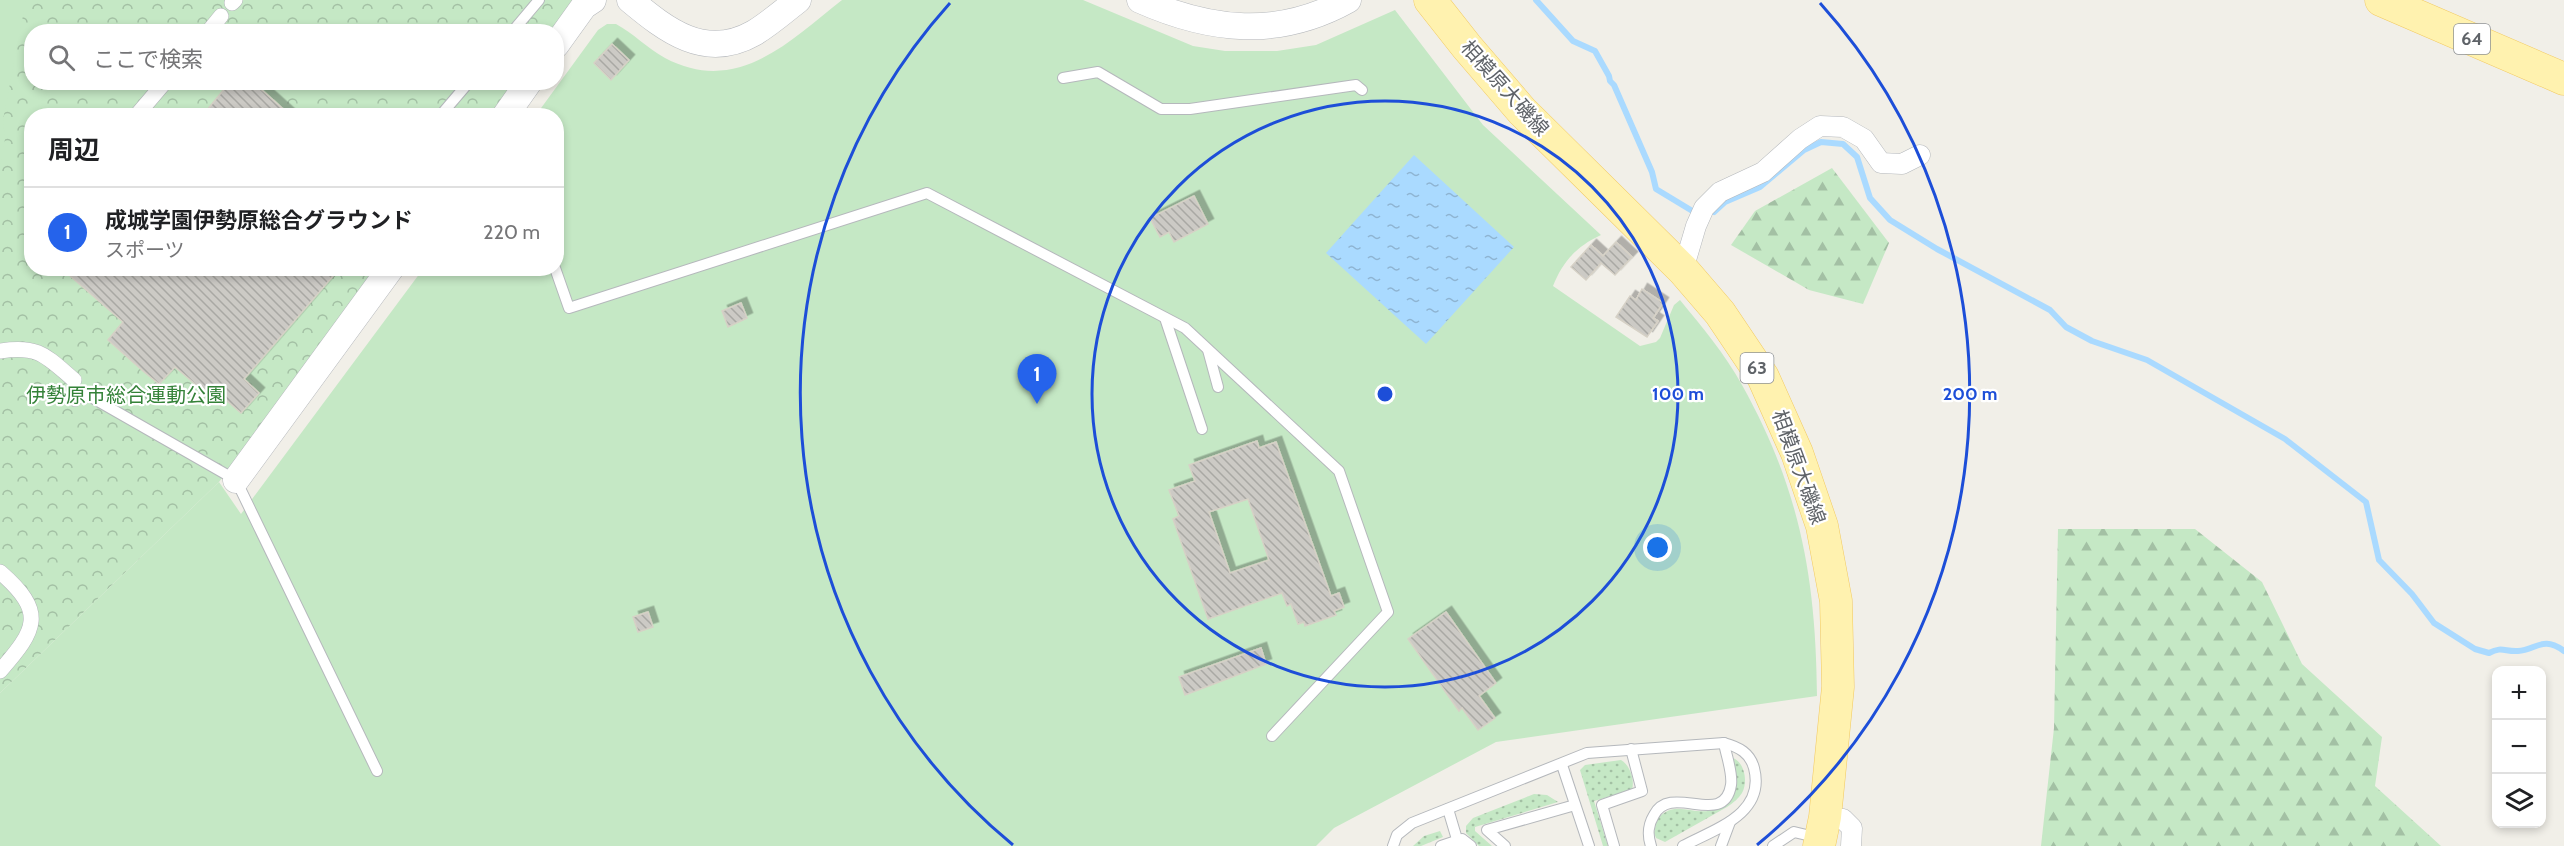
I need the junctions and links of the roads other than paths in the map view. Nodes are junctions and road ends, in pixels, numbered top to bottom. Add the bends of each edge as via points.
1 (539, 0) edge
2 (593, 0) edge
3 (630, 0) edge
4 (798, 0) edge
5 (1140, 0) edge
6 (1348, 0) edge
7 (1430, 0) edge
8 (2381, 0) edge
9 (221, 16) dead end
10 (214, 24) edge
11 (519, 24) edge
12 (564, 34) edge
13 (1063, 78) dead end
14 (2564, 79) edge
15 (158, 90) edge
16 (462, 90) edge
17 (523, 90) edge
18 (1362, 90) dead end
19 (143, 108) edge
20 (447, 108) edge
21 (511, 108) edge
22 (1920, 155) dead end
23 (1683, 270) junction
24 (385, 276) edge
25 (558, 276) edge
26 (1165, 318) junction
27 (1208, 350) junction
28 (0, 351) edge
29 (74, 380) dead end
30 (1218, 387) dead end
31 (75, 401) dead end
32 (1202, 429) dead end
33 (236, 480) junction
34 (0, 572) edge
35 (0, 671) edge
36 (1272, 736) dead end
37 (1724, 743) junction
38 (1631, 749) junction
39 (1562, 765) junction
40 (378, 771) dead end
41 (1575, 805) junction
42 (1448, 809) junction
43 (1730, 822) junction
44 (1821, 834) edge
45 (1458, 843) edge
46 (1393, 846) edge
47 (1441, 846) edge
48 (1471, 846) edge
49 (1505, 846) edge
50 (1589, 846) edge
51 (1614, 846) edge
52 (1651, 846) edge
53 (1683, 846) edge
54 (1721, 846) edge
55 (1773, 846) edge
56 (1851, 846) edge

1 - 11 lane
2 - 12 street
3 - 4 street via 674,34 719,43 755,32
5 - 6 street via 1175,16 1236,27 1293,21
7 - 23 main road, 相模原大磯線 / 63 via 1522,111
8 - 14 main road, 64
9 - 10 street
13 - 18 lane via 1098,72 1161,109 1190,109 1356,85
15 - 19 street
16 - 20 lane
17 - 21 street
22 - 23 street via 1902,164 1881,163 1864,139 1843,128 1820,126 1763,172 1720,192 1700,217
23 - 44 main road, 相模原大磯線 / 63 via 1720,313 1763,377 1797,453 1822,526 1836,601 1838,687
24 - 33 street
25 - 26 lane via 569,308 927,192
26 - 27 lane via 1185,328
26 - 32 lane
27 - 30 lane
27 - 36 lane via 1339,471 1388,612
28 - 29 street via 16,348 42,352
31 - 33 lane via 82,395 89,396
33 - 40 lane
34 - 35 street via 28,601 31,620 26,640
37 - 38 lane
37 - 43 lane via 1745,752 1757,781 1750,803
37 - 52 lane via 1732,783 1728,793 1710,806 1674,800 1665,803 1649,824
38 - 39 lane via 1587,753
38 - 51 lane via 1642,791 1602,805
39 - 41 lane
39 - 42 lane
41 - 49 lane via 1487,830
41 - 50 lane
42 - 45 lane
42 - 46 lane via 1403,828
43 - 53 lane
43 - 54 lane
44 - 55 lane via 1794,832
44 - 56 street via 1843,819 1852,828
45 - 47 lane
45 - 48 lane via 1462,838

